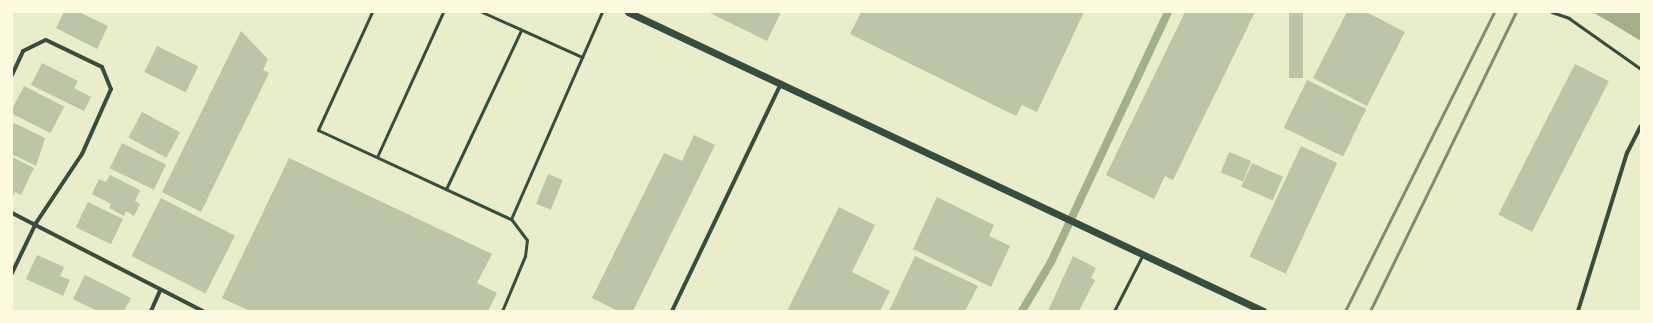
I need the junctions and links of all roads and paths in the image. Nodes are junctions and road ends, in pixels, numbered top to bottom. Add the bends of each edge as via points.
1 (372, 12) edge
2 (443, 12) edge
3 (482, 12) edge
4 (602, 12) edge
5 (628, 12) edge
6 (1552, 12) edge
7 (521, 30) junction
8 (582, 57) junction
9 (1641, 69) edge
10 (12, 75) edge
11 (781, 83) junction
12 (1641, 126) edge
13 (377, 157) junction
14 (446, 189) junction
15 (12, 213) edge
16 (511, 219) junction
17 (36, 224) junction
18 (1143, 254) junction
19 (12, 273) edge
20 (160, 291) junction
21 (151, 311) edge
22 (203, 311) edge
23 (502, 311) edge
24 (672, 311) edge
25 (1114, 311) edge
26 (1263, 311) edge
27 (1578, 311) edge

1 - 13 lane via 318,130
2 - 13 lane
3 - 7 lane
4 - 8 lane
5 - 11 street
6 - 9 path via 1569,18
7 - 8 lane
7 - 14 lane
8 - 16 lane
10 - 17 street via 23,51 46,40 102,67 111,90 82,154
11 - 18 street
11 - 24 street
12 - 27 street via 1627,153
13 - 14 lane
14 - 16 lane
15 - 17 street
16 - 23 lane via 527,240 525,256
17 - 19 street
17 - 20 street
18 - 25 lane
18 - 26 street
20 - 21 street
20 - 22 street

